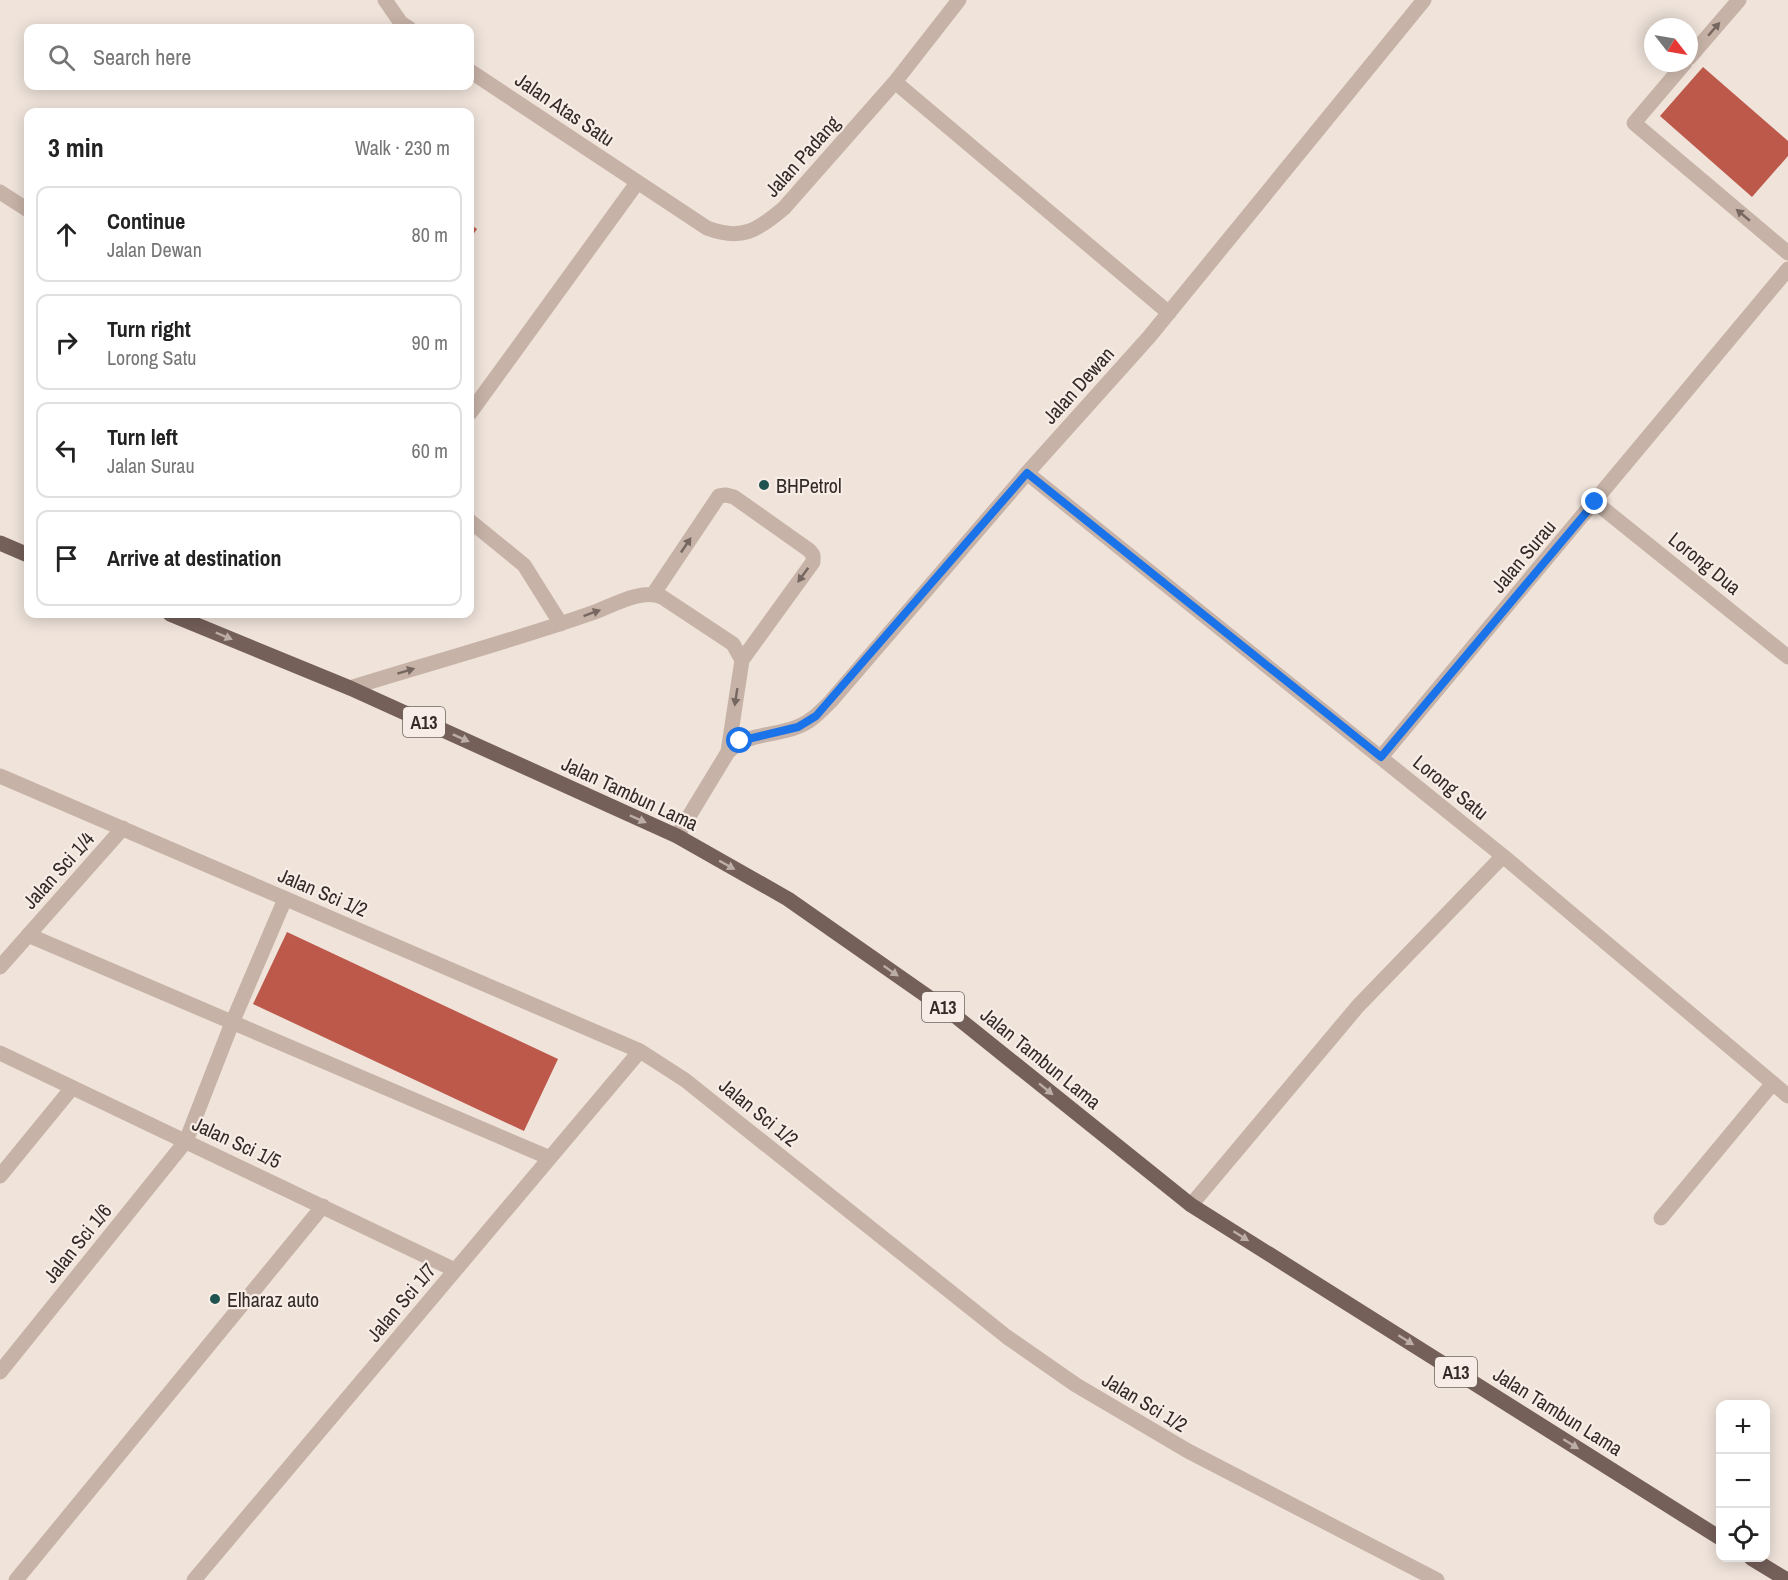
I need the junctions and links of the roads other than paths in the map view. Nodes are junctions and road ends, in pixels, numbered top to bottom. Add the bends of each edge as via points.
1 (385, 0) edge
2 (959, 0) edge
3 (1424, 0) edge
4 (1739, 0) edge
5 (406, 24) edge
6 (1698, 48) edge
7 (1677, 72) edge
8 (474, 74) edge
9 (895, 82) junction
10 (637, 183) junction
11 (0, 192) edge
12 (24, 207) edge
13 (1788, 253) edge
14 (1788, 269) edge
15 (1169, 313) junction
16 (474, 407) edge
17 (1027, 473) junction
18 (1595, 502) junction
19 (474, 524) edge
20 (0, 543) edge
21 (24, 553) edge
22 (654, 593) junction
23 (180, 618) edge
24 (561, 624) junction
25 (1788, 657) edge
26 (742, 660) junction
27 (350, 688) junction
28 (728, 752) junction
29 (1381, 757) junction
30 (0, 776) edge
31 (123, 828) junction
32 (676, 836) junction
33 (1503, 856) junction
34 (285, 899) junction
35 (28, 935) junction
36 (0, 967) edge
37 (232, 1023) junction
38 (640, 1052) junction
39 (0, 1053) edge
40 (1773, 1083) junction
41 (72, 1088) junction
42 (1788, 1096) edge
43 (186, 1141) junction
44 (550, 1158) junction
45 (0, 1176) edge
46 (1191, 1205) junction
47 (323, 1206) junction
48 (1661, 1218) dead end
49 (455, 1270) junction
50 (0, 1372) edge
51 (1716, 1535) edge
52 (1759, 1562) edge
53 (16, 1580) edge
54 (194, 1580) edge
55 (1437, 1580) edge
56 (1787, 1580) edge

1 - 5 street
2 - 9 street, Jalan Padang
3 - 15 street, Jalan Dewan
6 -> 4 street
13 -> 7 street via 1634,123
8 - 10 street, Jalan Atas Satu
9 - 10 street, Jalan Padang via 784,208 748,233 727,236 707,228
9 - 15 street
10 - 16 street
11 - 12 street
14 - 18 street, Jalan Surau
15 - 17 street, Jalan Dewan
17 - 28 street, Jalan Dewan via 816,716 798,727 740,741
17 - 29 street, Lorong Satu
18 - 25 street, Lorong Dua
18 - 29 street, Jalan Surau
19 - 24 street via 524,565
20 - 21 main road
24 -> 22 street
22 - 26 street via 733,644
22 -> 26 street via 719,496 734,497 809,550 813,562
23 -> 27 main road, Jalan Tambun Lama / A13
27 -> 24 street
26 -> 28 street
27 -> 32 main road, Jalan Tambun Lama / A13
28 - 32 street
29 - 33 street, Lorong Satu
30 - 31 street, Jalan Sci 1/2
31 - 34 street, Jalan Sci 1/2
31 - 35 street, Jalan Sci 1/4
32 -> 46 main road, Jalan Tambun Lama / A13 via 788,899 944,1008
33 - 40 street, Lorong Satu
33 - 46 street via 1358,1006
34 - 37 street, Jalan Sci 1/6
34 - 38 street, Jalan Sci 1/2
35 - 36 street, Jalan Sci 1/4
35 - 37 street
37 - 43 street, Jalan Sci 1/6
37 - 44 street
38 - 44 street, Jalan Sci 1/7
38 - 55 street, Jalan Sci 1/2 via 685,1080 1007,1337 1076,1385 1188,1452
39 - 41 street, Jalan Sci 1/5
40 - 42 street, Lorong Satu
40 - 48 street
41 - 43 street, Jalan Sci 1/5
41 - 45 street
43 - 47 street, Jalan Sci 1/5
43 - 50 street, Jalan Sci 1/6
44 - 49 street, Jalan Sci 1/7
46 -> 51 main road, Jalan Tambun Lama / A13
47 - 49 street, Jalan Sci 1/5
47 - 53 street
49 - 54 street, Jalan Sci 1/7
52 - 56 main road

